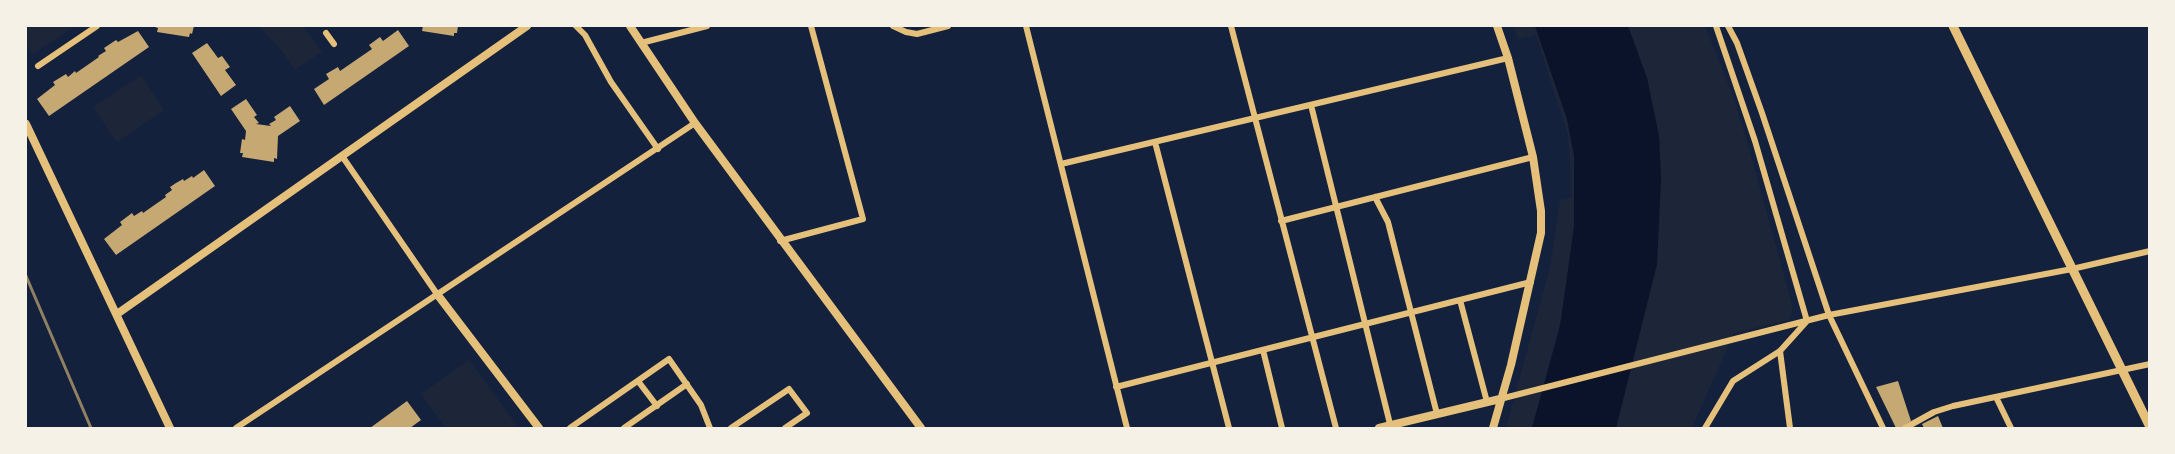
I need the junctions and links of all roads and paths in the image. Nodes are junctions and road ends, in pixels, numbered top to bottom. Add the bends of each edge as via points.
1 (97, 26) edge
2 (527, 26) edge
3 (576, 26) edge
4 (630, 26) edge
5 (707, 26) edge
6 (812, 26) edge
7 (893, 26) edge
8 (948, 26) edge
9 (1026, 26) edge
10 (1231, 26) edge
11 (1497, 26) edge
12 (1716, 26) edge
13 (1728, 26) edge
14 (1953, 26) edge
15 (326, 33) dead end
16 (641, 43) junction
17 (334, 44) dead end
18 (1508, 58) junction
19 (38, 66) dead end
20 (1311, 105) junction
21 (1254, 118) junction
22 (695, 123) junction
23 (26, 124) edge
24 (1155, 142) junction
25 (658, 149) junction
26 (342, 156) junction
27 (1533, 157) junction
28 (1061, 164) junction
29 (1375, 197) junction
30 (1336, 207) junction
31 (1281, 221) junction
32 (780, 241) junction
33 (2150, 251) edge
34 (2072, 269) junction
35 (1531, 282) junction
36 (437, 294) junction
37 (1460, 300) junction
38 (1411, 312) junction
39 (117, 314) junction
40 (1829, 315) junction
41 (1807, 321) junction
42 (1365, 324) junction
43 (1312, 337) junction
44 (1263, 350) junction
45 (1780, 351) junction
46 (1212, 362) junction
47 (2150, 364) edge
48 (2122, 370) junction
49 (638, 381) junction
50 (687, 384) junction
51 (1116, 387) junction
52 (1996, 397) junction
53 (1500, 399) junction
54 (1486, 402) junction
55 (657, 405) junction
56 (1437, 414) junction
57 (1391, 427) edge
58 (2150, 427) edge
59 (170, 429) edge
60 (236, 429) edge
61 (539, 429) edge
62 (570, 429) edge
63 (624, 429) edge
64 (710, 429) edge
65 (731, 429) edge
66 (784, 429) edge
67 (921, 429) edge
68 (1127, 429) edge
69 (1229, 429) edge
70 (1282, 429) edge
71 (1336, 429) edge
72 (1379, 429) edge
73 (1493, 429) edge
74 (1705, 429) edge
75 (1791, 429) edge
76 (1883, 429) edge
77 (1905, 429) edge
78 (2011, 429) edge

1 - 19 street
2 - 26 street
3 - 25 street
4 - 16 street
5 - 16 street
6 - 32 street via 863,219
7 - 8 street via 917,34
9 - 28 street
10 - 21 street
11 - 18 street
12 - 41 street via 1748,118
13 - 40 street via 1762,113
14 - 34 main road
15 - 17 street
16 - 22 street
18 - 20 street
18 - 27 street
20 - 21 street
20 - 30 street
21 - 24 street
21 - 31 street
22 - 25 street
22 - 32 street
23 - 39 street
24 - 28 street
24 - 46 street
25 - 36 street
26 - 36 street
26 - 39 street
27 - 29 street
27 - 35 street via 1541,234
28 - 51 street
29 - 30 street
29 - 38 street via 1388,222
30 - 31 street
30 - 42 street
31 - 43 street
32 - 67 street
33 - 34 street
34 - 40 street
34 - 48 main road
35 - 37 street
35 - 53 street
36 - 60 street
36 - 61 street
37 - 38 street
37 - 54 street
38 - 42 street
38 - 56 street
39 - 59 street
40 - 41 street
40 - 76 street
41 - 45 street
41 - 53 street
42 - 43 street
42 - 57 street
43 - 44 street
43 - 71 street
44 - 46 street
44 - 70 street
45 - 74 street via 1733,381
45 - 75 street
46 - 51 street
46 - 69 street
47 - 48 street
48 - 52 street
48 - 58 main road
49 - 50 street via 669,359
49 - 55 street
49 - 62 street
50 - 55 street
50 - 64 street
51 - 68 street
52 - 77 street via 1944,409
52 - 78 street
53 - 54 street
53 - 73 street
54 - 56 street
55 - 63 street
56 - 57 street
57 - 72 street
65 - 66 street via 789,389 807,413

